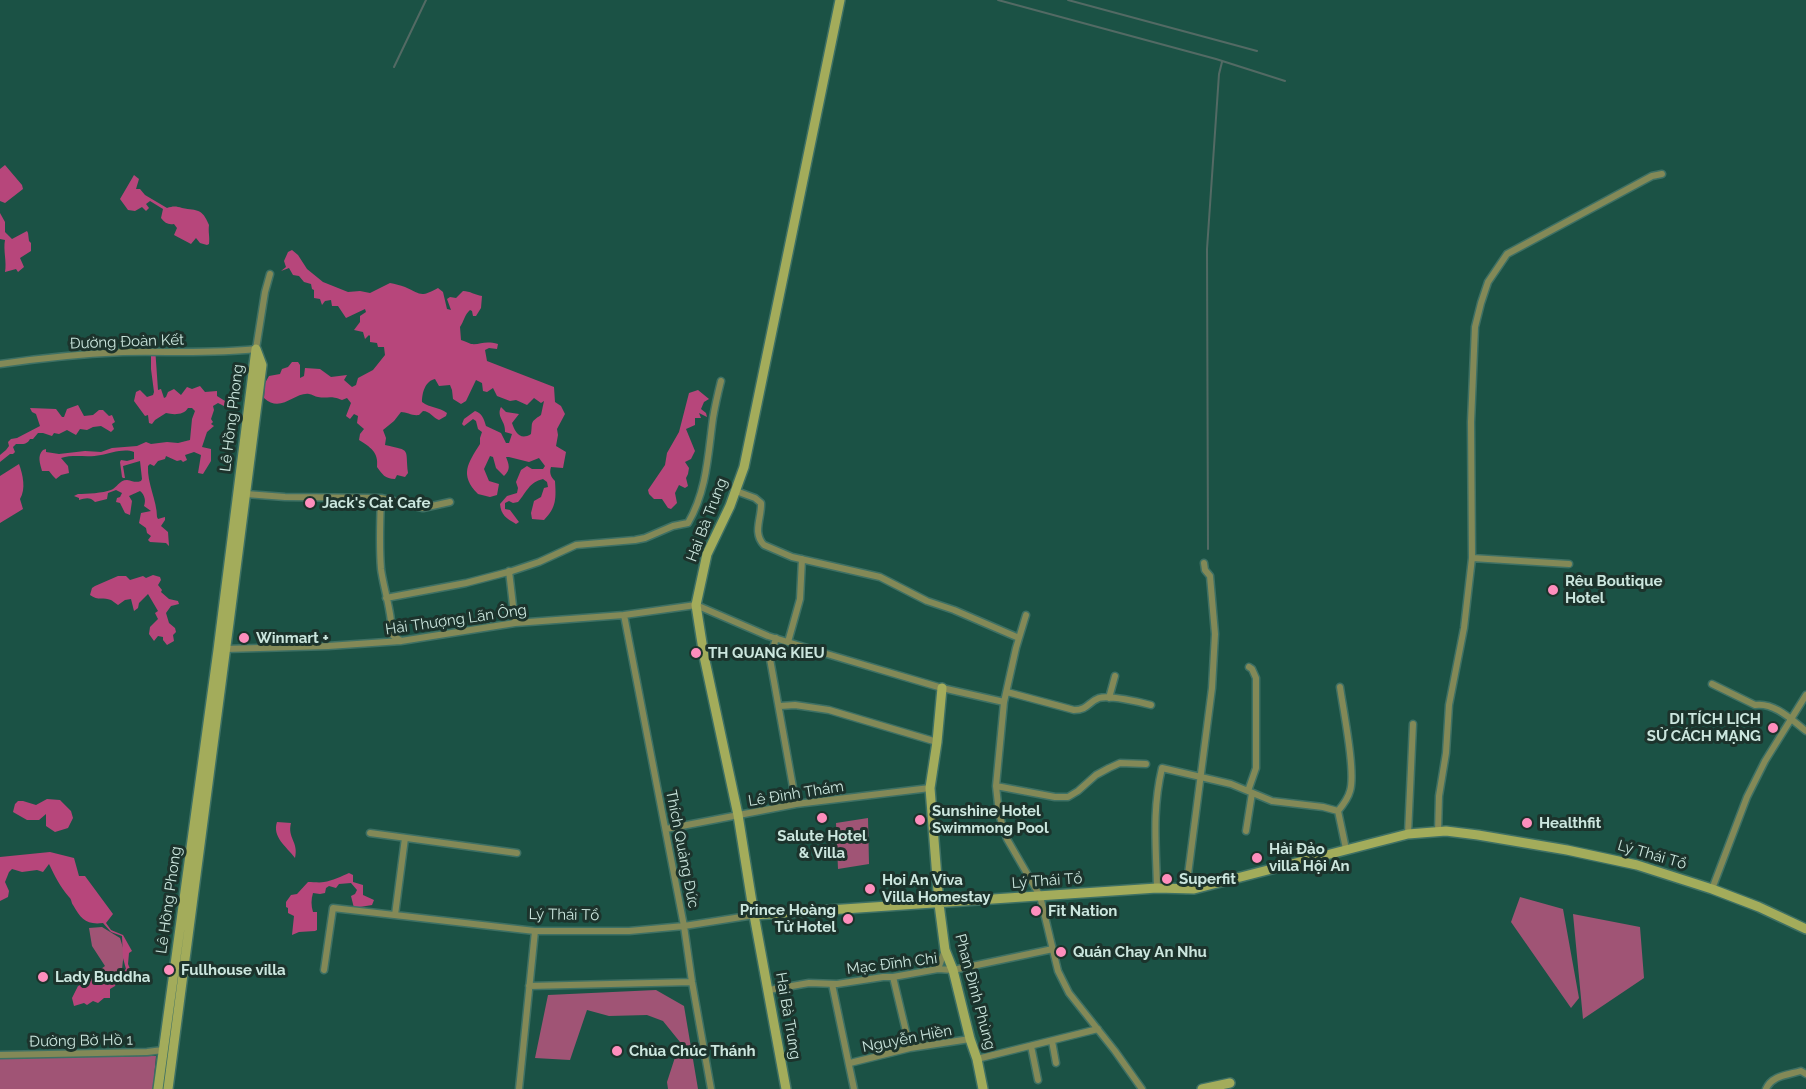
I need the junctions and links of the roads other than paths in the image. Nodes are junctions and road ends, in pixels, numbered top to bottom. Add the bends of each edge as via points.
1 (840, 0) edge
2 (1662, 174) dead end
3 (270, 273) dead end
4 (256, 349) junction
5 (0, 364) edge
6 (721, 381) dead end
7 (736, 491) junction
8 (246, 494) junction
9 (381, 498) junction
10 (450, 502) dead end
11 (1472, 558) junction
12 (802, 559) junction
13 (1204, 563) dead end
14 (1569, 564) dead end
15 (509, 571) junction
16 (386, 598) junction
17 (696, 605) junction
18 (624, 615) junction
19 (1026, 615) dead end
20 (515, 623) junction
21 (776, 638) junction
22 (1018, 638) junction
23 (401, 641) junction
24 (788, 642) junction
25 (222, 650) junction
26 (1249, 667) dead end
27 (1115, 676) dead end
28 (1712, 684) dead end
29 (1340, 687) dead end
30 (942, 688) junction
31 (1007, 692) junction
32 (1806, 695) edge
33 (1109, 698) junction
34 (1004, 702) junction
35 (1150, 705) dead end
36 (780, 706) junction
37 (1790, 719) junction
38 (1413, 724) dead end
39 (1806, 732) edge
40 (937, 742) junction
41 (1146, 764) dead end
42 (1201, 777) junction
43 (996, 786) junction
44 (930, 788) junction
45 (1250, 792) junction
46 (796, 804) junction
47 (1338, 811) junction
48 (738, 815) junction
49 (666, 829) junction
50 (1246, 831) dead end
51 (1438, 832) junction
52 (370, 833) dead end
53 (1408, 834) junction
54 (405, 838) junction
55 (1346, 849) junction
56 (517, 853) dead end
57 (1157, 888) junction
58 (1712, 889) junction
59 (1186, 890) junction
60 (1040, 896) junction
61 (939, 904) junction
62 (186, 913) junction
63 (395, 915) junction
64 (754, 915) junction
65 (684, 926) junction
66 (1806, 929) edge
67 (535, 931) junction
68 (1053, 949) junction
69 (945, 950) junction
70 (938, 969) junction
71 (324, 970) dead end
72 (953, 970) junction
73 (893, 977) junction
74 (692, 982) junction
75 (832, 984) junction
76 (529, 986) junction
77 (769, 990) junction
78 (1098, 1029) junction
79 (970, 1039) junction
80 (1052, 1041) junction
81 (1031, 1046) junction
82 (910, 1048) junction
83 (163, 1050) junction
84 (0, 1055) edge
85 (978, 1059) junction
86 (850, 1063) junction
87 (1056, 1063) dead end
88 (1806, 1064) edge
89 (1803, 1072) edge
90 (1038, 1080) dead end
91 (1230, 1083) dead end
92 (158, 1089) edge
93 (168, 1089) edge
94 (519, 1089) edge
95 (711, 1089) edge
96 (786, 1089) edge
97 (854, 1089) edge
98 (983, 1089) edge
99 (1142, 1089) edge
100 (1202, 1089) edge
101 (1766, 1089) edge

1 - 7 street, Hai Bà Trưng
2 - 11 street via 1513,250 1488,282 1475,327 1470,461
3 - 4 street
4 - 5 street, Đường Đoàn Kết via 121,352
4 - 8 street, Lê Hồng Phong via 262,365
4 - 25 street, Lê Hồng Phong
6 - 15 street via 706,472 688,523 635,540 576,545
7 - 12 street via 761,503 761,542
7 - 17 street, Hai Bà Trưng via 707,554
8 - 9 street
8 - 25 street, Lê Hồng Phong
9 - 10 street via 423,508
9 - 16 street via 381,568
11 - 14 street
11 - 51 street via 1449,705 1438,796
12 - 22 street via 880,577
12 - 24 street via 800,599
13 - 42 street via 1210,576 1215,634
15 - 16 street
15 - 20 street
16 - 23 street via 393,626 391,634
17 - 18 street, Hải Thượng Lãn Ông
17 - 21 street
17 - 48 street, Hai Bà Trưng
18 - 20 street, Hải Thượng Lãn Ông
18 - 49 street, Thích Quảng Đức
19 - 22 street
20 - 23 street, Hải Thượng Lãn Ông
21 - 24 street
21 - 36 street via 770,659
22 - 31 street
23 - 25 street, Hải Thượng Lãn Ông
24 - 30 street
25 - 62 street, Lê Hồng Phong
26 - 45 street via 1256,678 1256,768
27 - 33 street
28 - 37 street
29 - 47 street via 1351,789
30 - 34 street
30 - 40 street, Phan Đình Phùng
31 - 33 street via 1074,711 1082,710 1097,698
31 - 34 street
32 - 37 street
33 - 35 street
34 - 43 street
36 - 40 street via 829,710
36 - 46 street
37 - 39 street
37 - 58 street via 1747,797
38 - 53 street
40 - 44 street, Phan Đình Phùng
41 - 43 street via 1120,763 1096,774 1068,797
42 - 45 street
42 - 57 street via 1162,768 1155,814
42 - 59 street
43 - 60 street via 1007,838
44 - 46 street, Lê Đình Thám
44 - 61 street, Phan Đình Phùng
45 - 47 street via 1272,801
45 - 50 street
46 - 48 street, Lê Đình Thám
47 - 55 street
48 - 49 street, Lê Đình Thám
48 - 64 street, Hai Bà Trưng
49 - 65 street, Thích Quảng Đức
51 - 53 street, Lý Thái Tổ
51 - 58 street, Lý Thái Tổ via 1579,852 1637,865
52 - 54 street
53 - 55 street, Lý Thái Tổ
54 - 56 street
54 - 63 street
55 - 59 street, Lý Thái Tổ
57 - 59 street, Lý Thái Tổ
57 - 60 street, Lý Thái Tổ
58 - 66 street, Lý Thái Tổ
60 - 61 street, Lý Thái Tổ
60 - 68 street
61 - 64 street, Lý Thái Tổ
61 - 69 street, Phan Đình Phùng
62 - 83 street, Lê Hồng Phong
62 - 93 street, Lê Hồng Phong
63 - 67 street, Lý Thái Tổ
63 - 71 street, Lý Thái Tổ via 333,908
64 - 65 street, Lý Thái Tổ
64 - 77 street, Hai Bà Trưng
65 - 67 street, Lý Thái Tổ via 629,931
65 - 74 street, Thích Quảng Đức
67 - 76 street
68 - 72 street, Mạc Đĩnh Chi
68 - 78 street via 1069,993
69 - 70 street
69 - 72 street, Phan Đình Phùng
70 - 72 street, Mạc Đĩnh Chi
70 - 73 street, Mạc Đĩnh Chi
72 - 79 street, Phan Đình Phùng
73 - 75 street, Mạc Đĩnh Chi
73 - 82 street
74 - 76 street
74 - 95 street, Thích Quảng Đức
75 - 77 street, Mạc Đĩnh Chi via 809,983
75 - 86 street
76 - 94 street
77 - 96 street, Hai Bà Trưng
78 - 80 street
78 - 99 street
79 - 82 street, Nguyễn Hiền
79 - 85 street, Phan Đình Phùng
80 - 81 street
80 - 87 street
81 - 85 street
81 - 90 street
82 - 86 street, Nguyễn Hiền
83 - 84 street, Đường Bờ Hồ 1
83 - 92 street, Lê Hồng Phong
85 - 98 street, Phan Đình Phùng
86 - 97 street
88 - 89 street
89 - 101 street via 1772,1079
91 - 100 street

